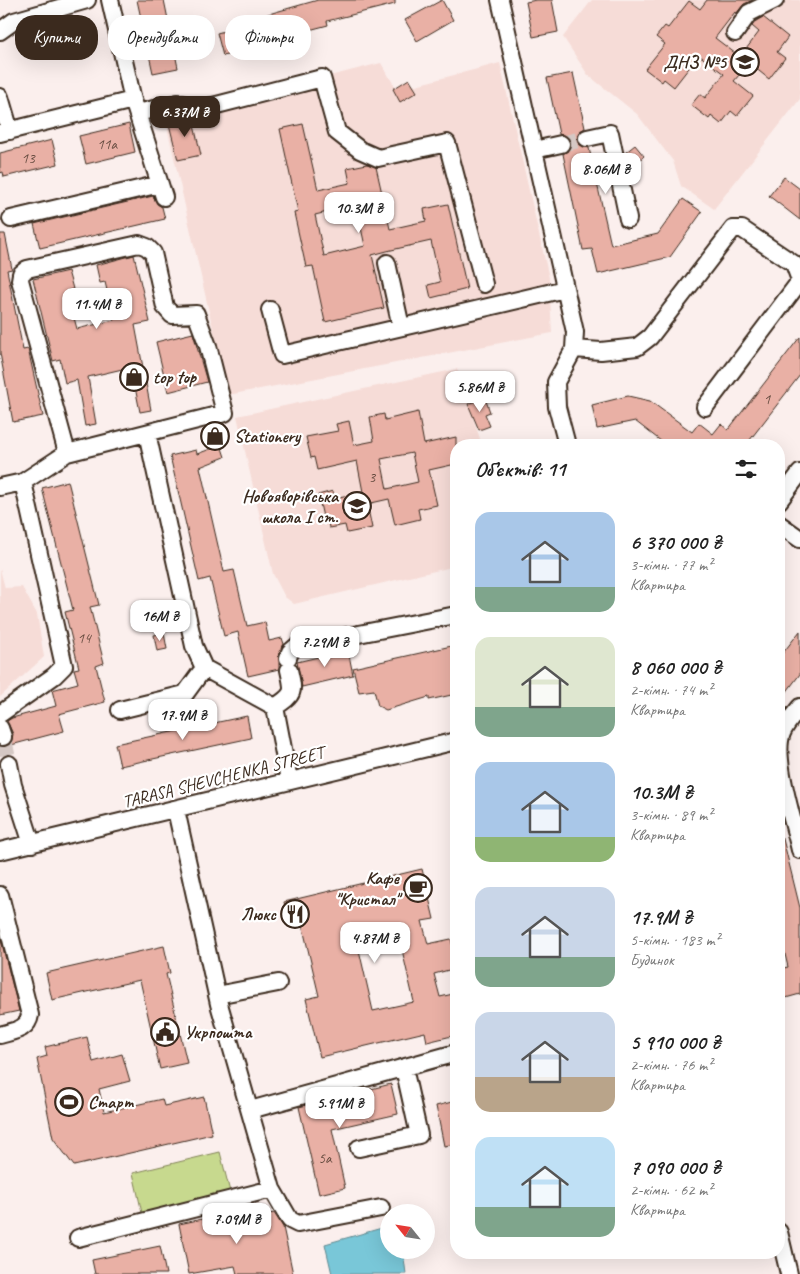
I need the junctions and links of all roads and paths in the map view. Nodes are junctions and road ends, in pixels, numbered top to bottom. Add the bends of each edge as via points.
1 (87, 0) edge
2 (110, 0) edge
3 (500, 0) edge
4 (775, 0) edge
5 (0, 31) edge
6 (735, 33) dead end
7 (0, 97) edge
8 (136, 106) junction
9 (5, 132) edge
10 (587, 138) tunnel mouth
11 (561, 144) tunnel mouth
12 (534, 150) junction
13 (11, 219) dead end
14 (628, 219) dead end
15 (387, 263) dead end
16 (800, 280) edge
17 (484, 284) dead end
18 (565, 289) junction
19 (270, 310) dead end
20 (401, 327) junction
21 (574, 349) junction
22 (705, 407) dead end
23 (147, 433) junction
24 (562, 439) edge
25 (67, 453) junction
26 (800, 473) edge
27 (23, 482) junction
28 (0, 487) edge
29 (785, 493) edge
30 (785, 528) edge
31 (800, 539) edge
32 (450, 616) edge
33 (204, 668) junction
34 (275, 707) junction
35 (120, 710) dead end
36 (799, 710) edge
37 (0, 714) edge
38 (785, 730) edge
39 (450, 743) edge
40 (9, 764) tunnel mouth
41 (289, 780) junction
42 (6, 786) edge
43 (785, 809) edge
44 (176, 810) junction
45 (32, 844) junction
46 (800, 850) edge
47 (0, 852) edge
48 (0, 895) edge
49 (278, 983) dead end
50 (217, 995) junction
51 (0, 1035) edge
52 (450, 1055) edge
53 (404, 1068) junction
54 (250, 1110) junction
55 (359, 1148) dead end
56 (272, 1189) junction
57 (380, 1208) edge
58 (78, 1238) dead end
59 (785, 1257) edge
60 (789, 1274) edge

1 - 5 street via 14,20
2 - 8 street
3 - 12 street
4 - 6 street via 749,13
7 - 9 street
8 - 9 street
8 - 13 street via 162,191
8 - 17 street via 178,103 201,109 322,78 337,132 360,150 378,158 447,143
10 - 14 street via 610,133
11 - 12 street
12 - 18 street
15 - 20 street
16 - 21 street via 794,264 742,229 733,228 650,337 637,347 601,351
16 - 22 street
18 - 20 street
18 - 21 street via 575,332
19 - 20 street via 282,355
21 - 24 street via 556,382
23 - 25 street
23 - 25 street via 225,413 208,346 196,314 172,315 165,308 153,253 138,244 26,269 21,274
23 - 33 street via 194,646
25 - 27 street
26 - 29 street
27 - 28 street
27 - 37 street via 64,666
30 - 31 street
32 - 34 street via 297,646 290,652 293,689 290,697
33 - 34 street
33 - 35 street via 185,694
34 - 41 street
36 - 38 street
39 - 41 street, TARASA SHEVCHENKA STREET
40 - 42 street
41 - 44 street, TARASA SHEVCHENKA STREET
42 - 45 street
43 - 46 street
44 - 45 street, TARASA SHEVCHENKA STREET
44 - 50 street
45 - 47 street, TARASA SHEVCHENKA STREET
48 - 51 street via 30,1015 24,1028
49 - 50 street
50 - 54 street
52 - 53 street
53 - 54 street
53 - 55 street via 419,1135
54 - 56 street
56 - 57 street via 290,1220 298,1224
56 - 58 street
59 - 60 street

